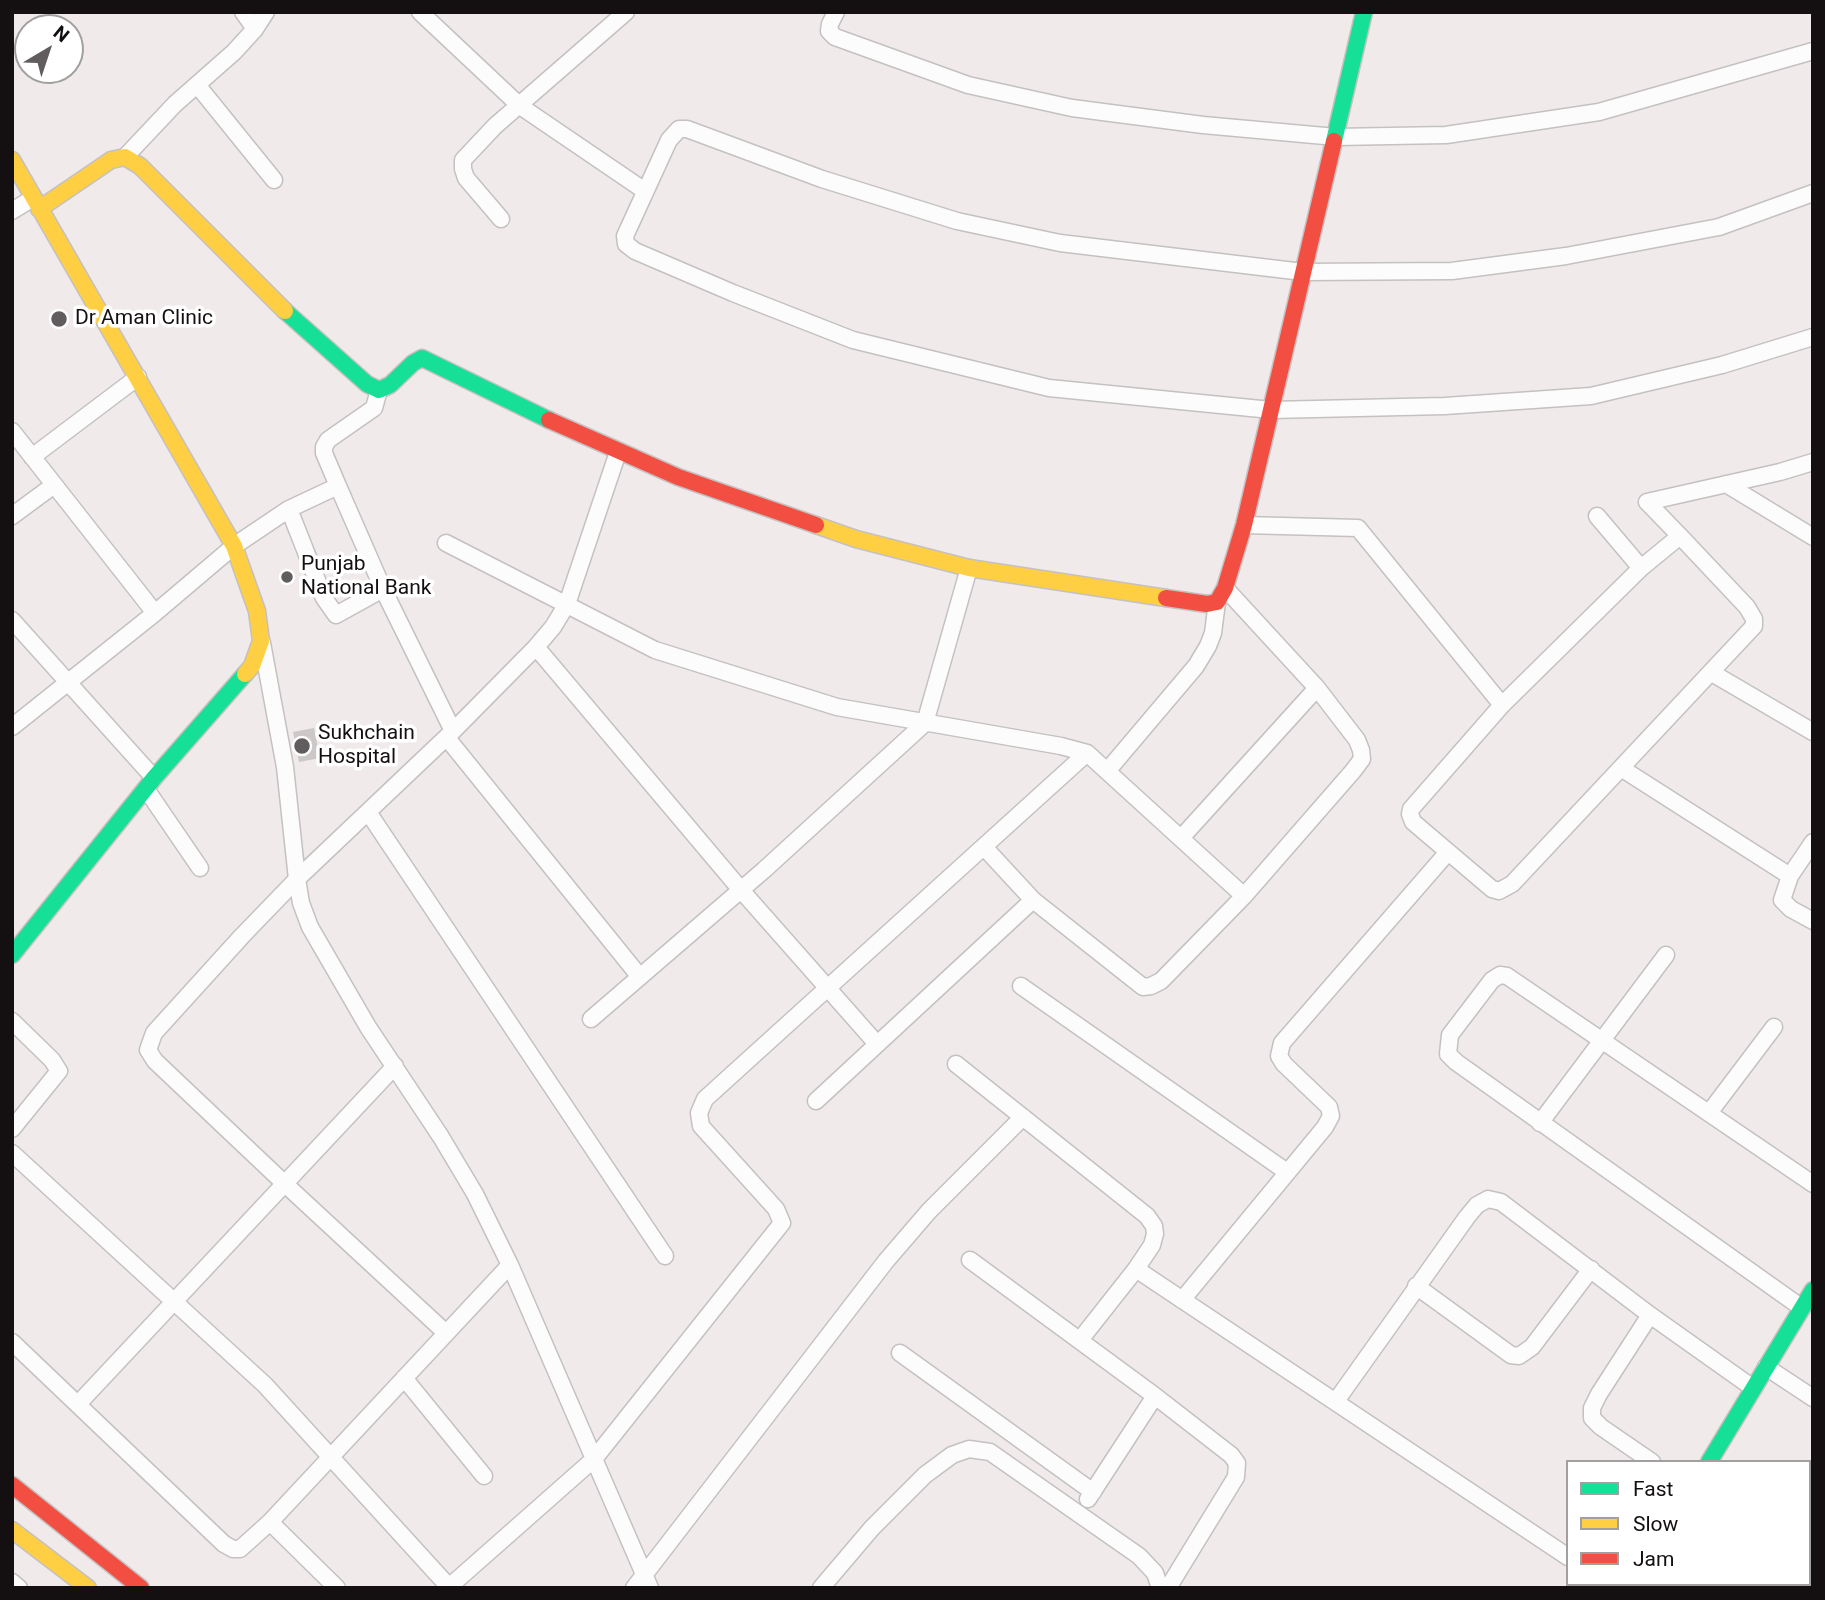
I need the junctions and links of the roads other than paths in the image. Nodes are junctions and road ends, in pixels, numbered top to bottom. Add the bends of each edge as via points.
1 (243, 12) edge
2 (266, 12) edge
3 (420, 12) edge
4 (626, 12) edge
5 (836, 12) edge
6 (1364, 12) edge
7 (255, 29) junction
8 (1813, 51) edge
9 (198, 86) junction
10 (520, 106) junction
11 (1336, 137) junction
12 (125, 156) junction
13 (12, 160) edge
14 (274, 180) dead end
15 (645, 191) junction
16 (1813, 193) edge
17 (36, 203) junction
18 (12, 211) edge
19 (501, 219) dead end
20 (1303, 272) junction
21 (1813, 337) edge
22 (138, 377) junction
23 (379, 390) junction
24 (1271, 410) junction
25 (12, 432) edge
26 (618, 452) junction
27 (32, 457) junction
28 (1813, 462) edge
29 (1726, 484) junction
30 (54, 485) junction
31 (338, 486) junction
32 (289, 509) junction
33 (12, 516) edge
34 (1597, 516) dead end
35 (1244, 525) junction
36 (1680, 536) junction
37 (1813, 537) edge
38 (446, 543) dead end
39 (234, 546) junction
40 (969, 568) junction
41 (1641, 569) junction
42 (383, 589) junction
43 (1221, 595) junction
44 (567, 604) junction
45 (155, 614) junction
46 (12, 620) edge
47 (261, 641) junction
48 (536, 647) junction
49 (1712, 673) junction
50 (68, 683) junction
51 (1317, 688) junction
52 (1502, 705) junction
53 (925, 723) junction
54 (12, 727) edge
55 (1813, 732) edge
56 (450, 735) junction
57 (1087, 753) junction
58 (1621, 768) junction
59 (1108, 770) junction
60 (150, 784) junction
61 (368, 812) junction
62 (1181, 838) junction
63 (1813, 842) edge
64 (984, 847) junction
65 (1448, 852) junction
66 (200, 868) dead end
67 (1790, 876) junction
68 (297, 879) junction
69 (741, 890) junction
70 (1244, 897) junction
71 (1033, 900) junction
72 (1813, 921) edge
73 (1666, 955) dead end
74 (12, 956) edge
75 (640, 977) junction
76 (1021, 986) dead end
77 (828, 988) junction
78 (591, 1019) dead end
79 (12, 1021) edge
80 (1774, 1027) dead end
81 (1602, 1040) junction
82 (877, 1044) junction
83 (957, 1064) dead end
84 (395, 1066) junction
85 (816, 1101) dead end
86 (1709, 1113) junction
87 (1023, 1117) junction
88 (1539, 1123) junction
89 (12, 1129) edge
90 (12, 1153) edge
91 (1287, 1172) junction
92 (285, 1184) junction
93 (1813, 1184) edge
94 (665, 1256) dead end
95 (970, 1260) dead end
96 (510, 1265) junction
97 (1136, 1269) junction
98 (1591, 1269) junction
99 (1416, 1286) junction
100 (1813, 1290) edge
101 (1182, 1300) junction
102 (175, 1301) junction
103 (1802, 1308) junction
104 (1650, 1315) junction
105 (446, 1333) junction
106 (1080, 1340) junction
107 (12, 1342) edge
108 (900, 1353) dead end
109 (1766, 1367) junction
110 (404, 1378) junction
111 (1754, 1388) junction
112 (1155, 1396) junction
113 (1813, 1398) edge
114 (1336, 1401) junction
115 (78, 1404) junction
116 (330, 1456) junction
117 (594, 1459) junction
118 (1649, 1460) edge
119 (1710, 1460) edge
120 (484, 1476) dead end
121 (12, 1485) edge
122 (1093, 1492) junction
123 (1080, 1513) junction
124 (270, 1522) junction
125 (12, 1530) edge
126 (1566, 1556) edge
127 (12, 1582) edge
128 (446, 1583) edge
129 (643, 1584) edge
130 (19, 1588) edge
131 (88, 1588) edge
132 (141, 1588) edge
133 (337, 1588) edge
134 (427, 1588) edge
135 (821, 1588) edge
136 (1160, 1588) edge
137 (1168, 1588) edge

1 - 7 street
2 - 7 street
3 - 10 street
4 - 10 street
5 - 11 street via 830,24 835,37 968,85 1072,108
6 - 11 street
7 - 9 street
8 - 11 street via 1599,112 1446,135
9 - 12 street
9 - 14 street
10 - 15 street
10 - 19 street via 463,160 466,178
11 - 20 street
12 - 17 street
12 - 23 street via 289,315
13 - 17 street
15 - 20 street via 673,133 687,129 822,179 957,221 1060,243
15 - 24 street via 625,236 626,244 635,251 853,340 1049,388
16 - 20 street via 1719,227 1566,257 1452,271
17 - 18 street
17 - 22 street
20 - 24 street
21 - 24 street via 1722,365 1591,396 1446,406
22 - 27 street
22 - 39 street
23 - 26 street via 422,358
23 - 31 street via 374,408 324,447
24 - 35 street
25 - 27 street
26 - 40 street via 856,539
26 - 44 street
27 - 30 street
28 - 29 street
29 - 36 street via 1647,502
29 - 37 street
30 - 33 street
30 - 45 street
31 - 32 street
31 - 42 street
32 - 39 street
32 - 42 street via 324,598 336,615
34 - 41 street
35 - 43 street
35 - 52 street via 1358,527
36 - 41 street
36 - 49 street via 1754,619 1754,626
38 - 44 street
39 - 45 street
39 - 47 street via 257,611
40 - 43 street via 1207,604
40 - 53 street
41 - 52 street
42 - 56 street
43 - 51 street
43 - 59 street via 1213,633 1196,666
44 - 48 street
44 - 53 street via 655,650 837,707
45 - 50 street
46 - 50 street
47 - 60 street via 252,666
47 - 68 street via 285,767
48 - 56 street
48 - 69 street
49 - 55 street
49 - 58 street
50 - 54 street
50 - 60 street
51 - 62 street
51 - 70 street via 1357,740 1362,759
52 - 65 street via 1411,808 1413,822
53 - 57 street
53 - 69 street
56 - 61 street
56 - 75 street
57 - 59 street
57 - 64 street
58 - 65 street via 1511,884 1499,891 1485,885
58 - 67 street
59 - 62 street
60 - 66 street
60 - 74 street
61 - 68 street
61 - 94 street
62 - 70 street
63 - 67 street
64 - 71 street
64 - 77 street
65 - 91 street via 1279,1049 1284,1065 1329,1107 1331,1116
67 - 72 street via 1782,900
68 - 84 street via 310,927
68 - 92 street via 154,1032 148,1050
69 - 75 street
69 - 77 street
70 - 71 street via 1160,981 1143,987
71 - 82 street
73 - 81 street
75 - 78 street
76 - 91 street
77 - 82 street
77 - 117 street via 714,1090 699,1113 701,1126 776,1209 782,1223
79 - 89 street via 59,1071
80 - 86 street
81 - 86 street
81 - 88 street
81 - 88 street via 1500,975 1450,1035 1448,1054 1455,1062
82 - 85 street
83 - 87 street
84 - 92 street
84 - 96 street via 475,1194
86 - 93 street
87 - 97 street via 1147,1216 1155,1234
87 - 129 street via 886,1261
88 - 103 street
90 - 102 street
91 - 101 street
92 - 102 street
92 - 105 street
95 - 106 street
96 - 105 street
96 - 117 street
97 - 101 street
97 - 106 street
98 - 99 street via 1532,1347 1519,1356 1511,1355
98 - 99 street via 1502,1202 1488,1199 1467,1217
98 - 104 street
99 - 114 street
100 - 103 street
101 - 114 street
102 - 115 street
102 - 116 street via 265,1385
103 - 109 street
104 - 111 street
104 - 118 street via 1592,1408 1592,1418 1601,1427
105 - 110 street
106 - 112 street
107 - 115 street
108 - 122 street
109 - 111 street
109 - 113 street
110 - 116 street
110 - 120 street
111 - 119 street
112 - 122 street
112 - 137 street via 1231,1455 1238,1470
114 - 126 street
115 - 124 street via 233,1549 240,1549
116 - 124 street
116 - 128 street
117 - 128 street
117 - 129 street
121 - 132 street
122 - 123 street
123 - 135 street via 990,1452 969,1449 925,1475
123 - 136 street via 1139,1556
124 - 133 street
125 - 131 street
127 - 130 street
128 - 134 street

